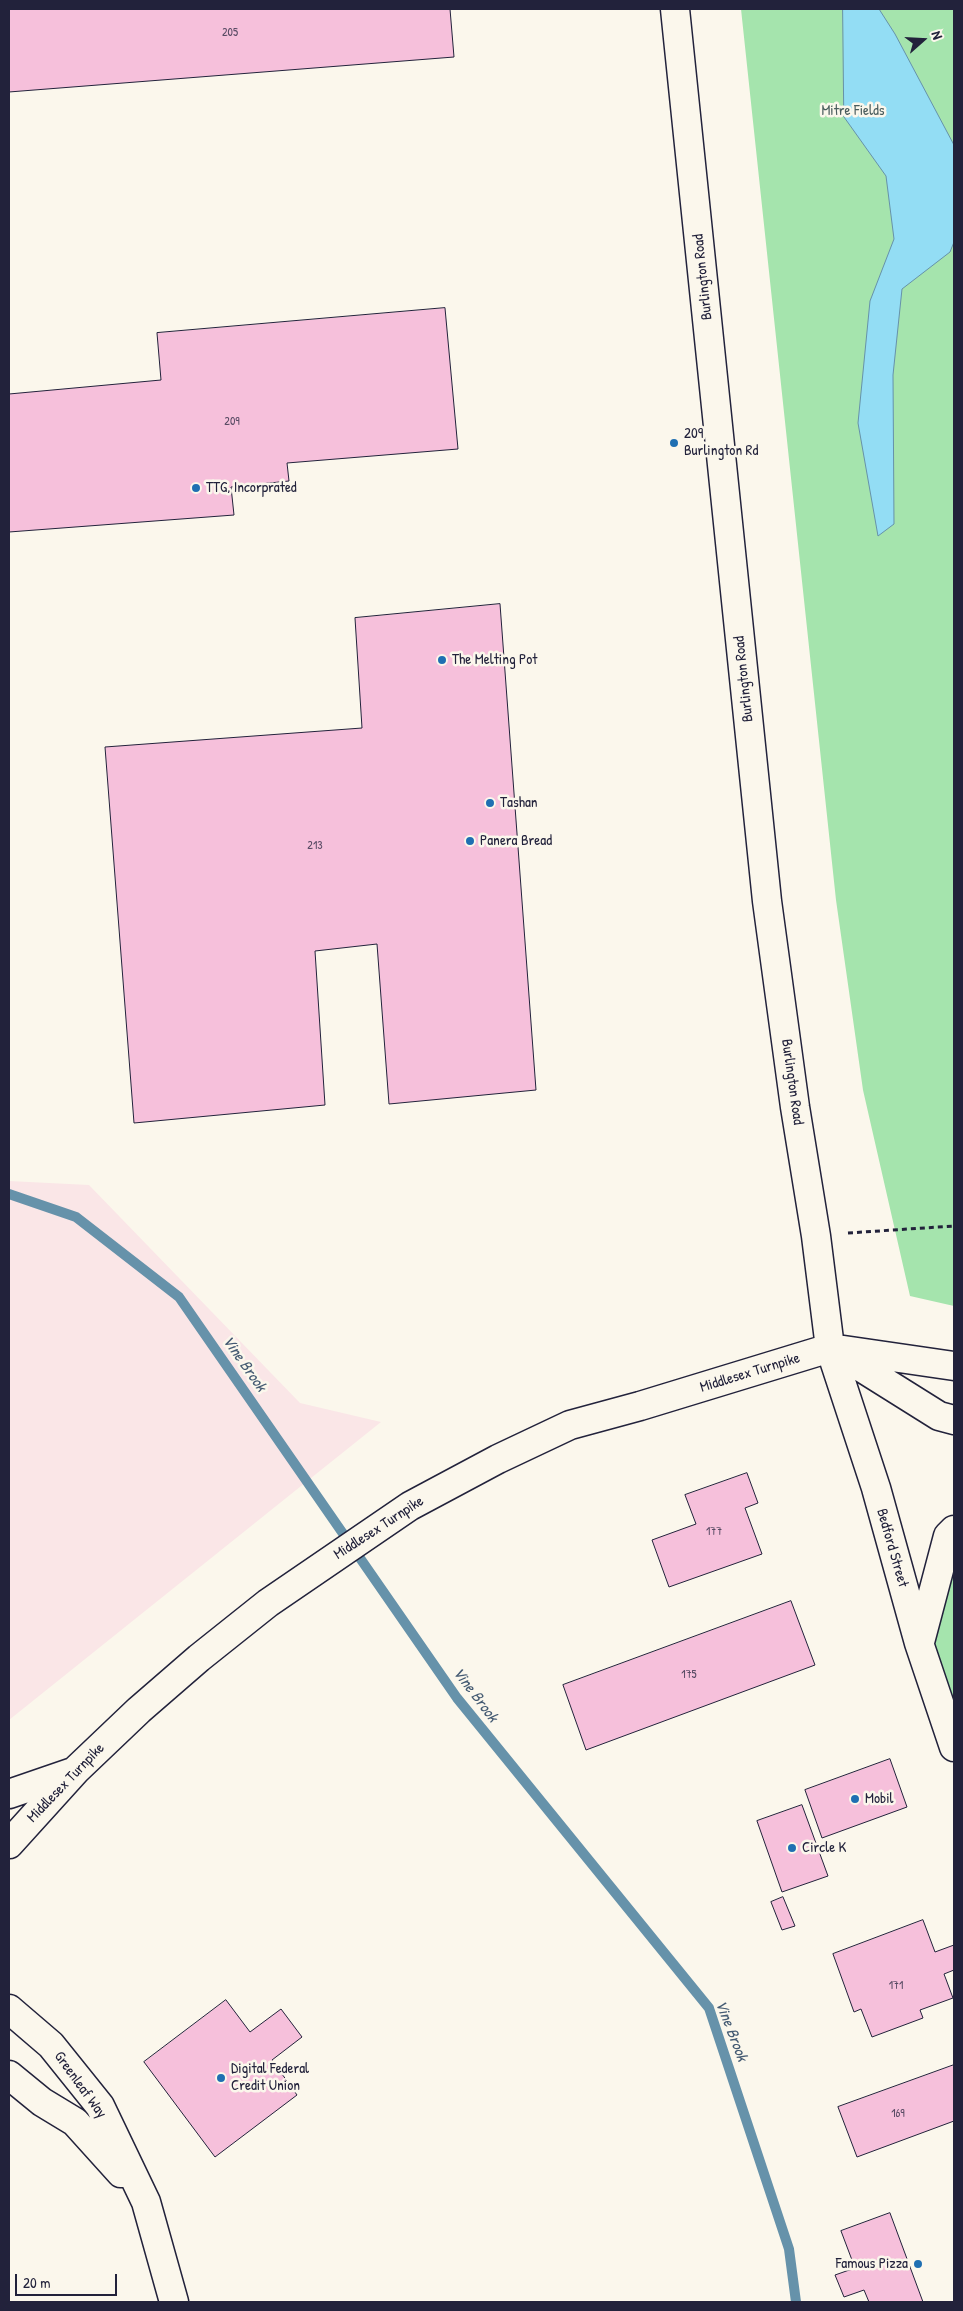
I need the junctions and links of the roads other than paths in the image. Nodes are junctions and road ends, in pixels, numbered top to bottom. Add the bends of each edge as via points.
1 (675, 9) edge
2 (830, 1348) junction
3 (954, 1366) edge
4 (954, 1420) edge
5 (954, 1530) edge
6 (919, 1643) junction
7 (954, 1747) edge
8 (76, 1770) junction
9 (9, 1794) edge
10 (9, 1844) edge
11 (9, 2009) edge
12 (9, 2075) edge
13 (146, 2202) junction
14 (174, 2302) edge

1 - 2 main road, Burlington Road via 768,901
2 - 3 main road, Middlesex Turnpike
2 - 4 main road via 939,1416
2 - 6 main road, Bedford Street via 876,1488
2 - 8 main road, Middlesex Turnpike via 570,1425 410,1506 268,1603 146,1704
5 - 6 main road via 948,1536
6 - 7 main road, Bedford Street
8 - 9 main road
8 - 10 main road, Middlesex Turnpike
11 - 13 main road, Greenleaf Way via 51,2045 100,2106
12 - 13 main road, Greenleaf Way via 42,2102 74,2122
13 - 14 main road, Greenleaf Way

